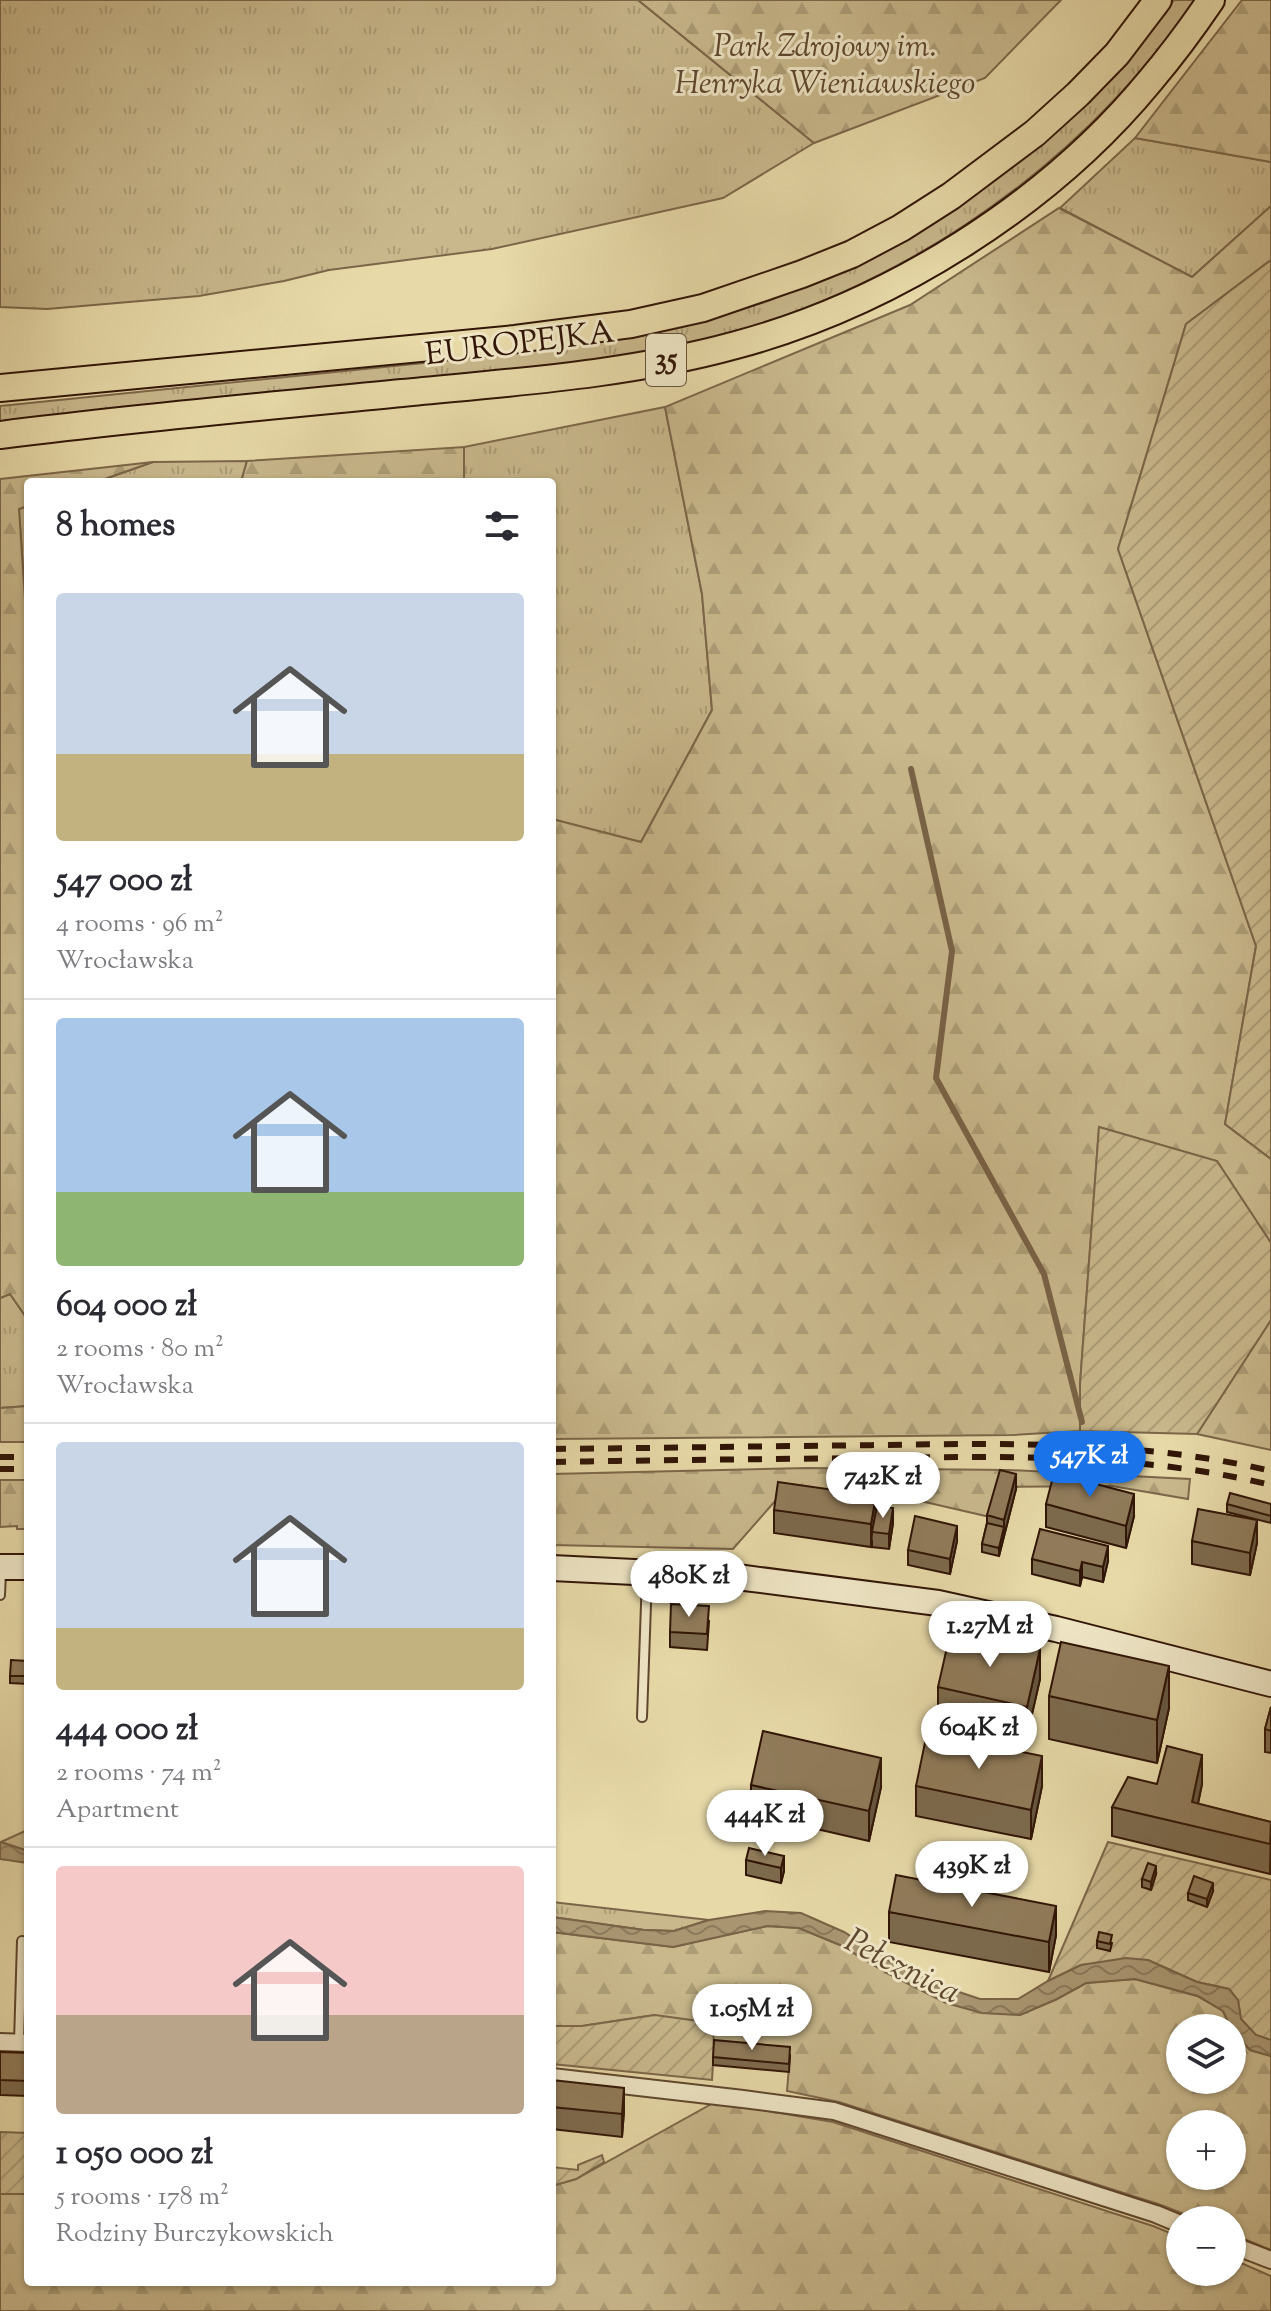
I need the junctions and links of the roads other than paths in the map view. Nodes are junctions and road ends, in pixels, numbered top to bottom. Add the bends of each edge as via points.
1 (1158, 0) edge
2 (1211, 0) edge
3 (0, 388) edge
4 (0, 435) edge
5 (0, 1567) edge
6 (24, 1567) edge
7 (556, 1568) edge
8 (647, 1571) junction
9 (0, 1595) edge
10 (1271, 1684) edge
11 (642, 1717) dead end
12 (22, 1941) dead end
13 (24, 1984) edge
14 (0, 2042) edge
15 (23, 2042) edge
16 (556, 2077) edge
17 (1166, 2218) edge
18 (1246, 2250) edge
19 (1271, 2260) edge

1 - 3 main road, EUROPEJKA / 35 via 1078,94 951,196 852,254 717,303 631,324 515,339
2 - 4 main road, EUROPEJKA / 35 via 1112,123 1022,202 902,280 800,324 737,345 634,367
5 - 6 main road
5 - 9 lane
7 - 8 main road
8 - 10 main road via 938,1603
8 - 11 lane
12 - 13 lane
13 - 15 lane
14 - 15 street
16 - 17 street via 834,2111
18 - 19 street

